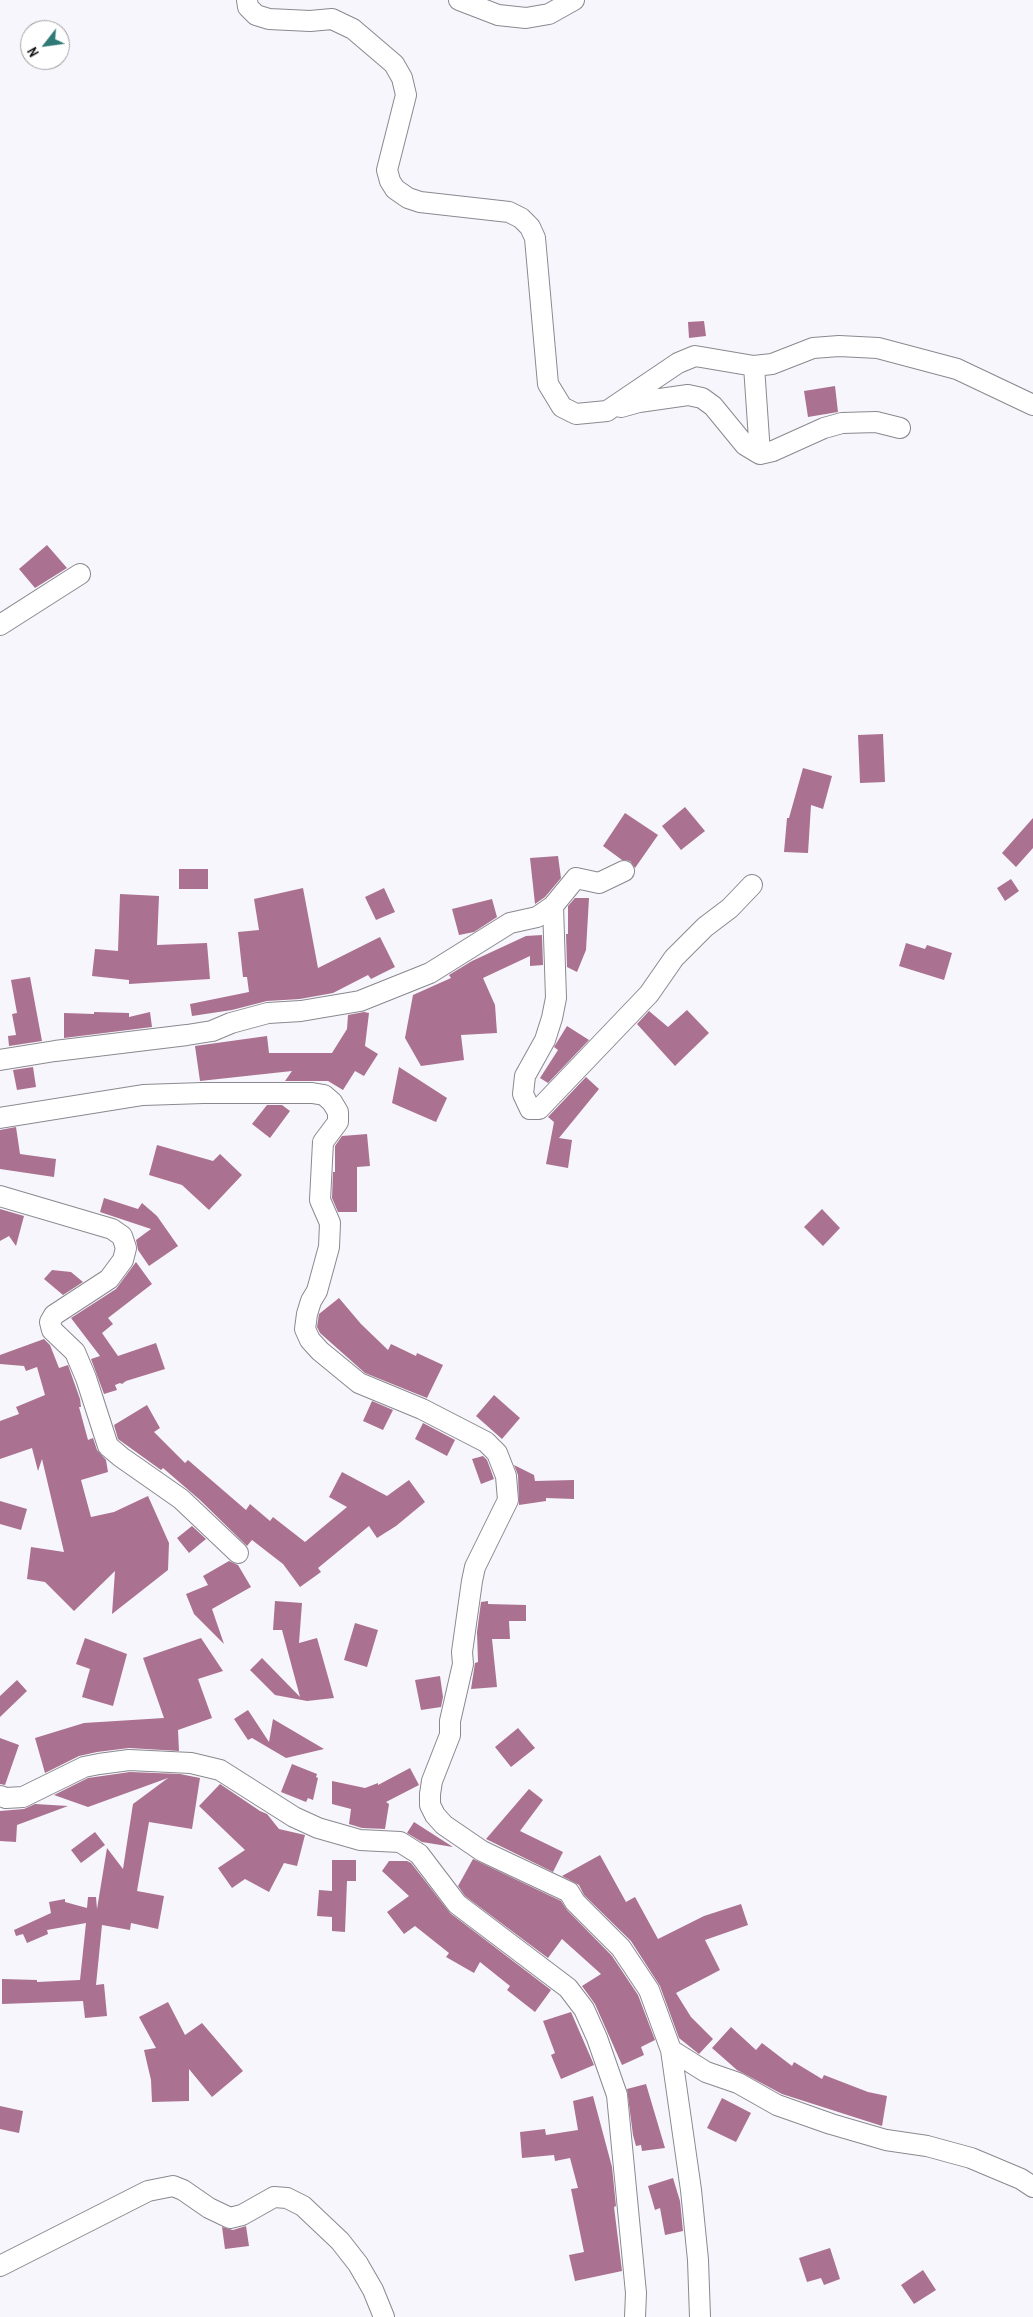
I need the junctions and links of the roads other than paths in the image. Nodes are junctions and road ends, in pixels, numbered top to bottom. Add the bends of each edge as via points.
1 (246, 0) edge
2 (459, 0) edge
3 (574, 0) edge
4 (754, 366) junction
5 (1033, 405) edge
6 (607, 411) junction
7 (900, 428) dead end
8 (760, 454) junction
9 (80, 574) dead end
10 (0, 625) edge
11 (624, 871) dead end
12 (752, 885) dead end
13 (553, 906) junction
14 (0, 1060) edge
15 (0, 1118) edge
16 (0, 1196) edge
17 (238, 1553) dead end
18 (0, 1796) edge
19 (670, 2050) junction
20 (1033, 2187) edge
21 (0, 2266) edge
22 (384, 2317) edge
23 (635, 2317) edge
24 (700, 2317) edge

1 - 6 street via 256,15 269,19 332,19 353,29 394,64 406,95 387,170 390,181 395,189 420,202 509,212 530,227 535,238 548,384 562,408 576,414
2 - 3 street via 498,15 526,18 549,14
4 - 5 street via 772,364 813,348 878,348 957,369
4 - 6 street via 695,356 678,363
4 - 8 street
6 - 8 street via 639,402 688,395 702,398 713,406 745,445
7 - 8 street via 876,422 842,423
9 - 10 street
11 - 13 street via 599,883 576,878
12 - 13 street via 674,958 649,994 539,1109 530,1109 523,1094 525,1076 545,1040 556,998
13 - 14 street via 537,917 510,923 430,973 360,1001 268,1013 188,1036
15 - 19 street via 142,1095 312,1093 324,1095 332,1102 338,1112 338,1122 323,1142 320,1192 330,1223 329,1247 307,1314 305,1329 310,1340 359,1383 422,1409 486,1442 497,1453 506,1476 508,1500 475,1566 450,1735 432,1780 430,1805 444,1825 475,1847 569,1892 621,1948 650,1990
16 - 17 street via 112,1229 122,1236 126,1248 124,1260 109,1279 54,1315 50,1322 52,1330 75,1352 108,1446 182,1499
18 - 23 street via 23,1797 84,1767 99,1764 129,1760 191,1763 220,1770 294,1817 318,1828 360,1840 400,1842 419,1854 457,1904 568,1988 584,2009 617,2095 636,2293
19 - 20 street via 706,2072 738,2084 777,2105 886,2140 927,2146 971,2158
19 - 24 street via 691,2190
21 - 22 street via 148,2191 173,2186 230,2218 274,2197 287,2198 303,2206 340,2241 358,2264

